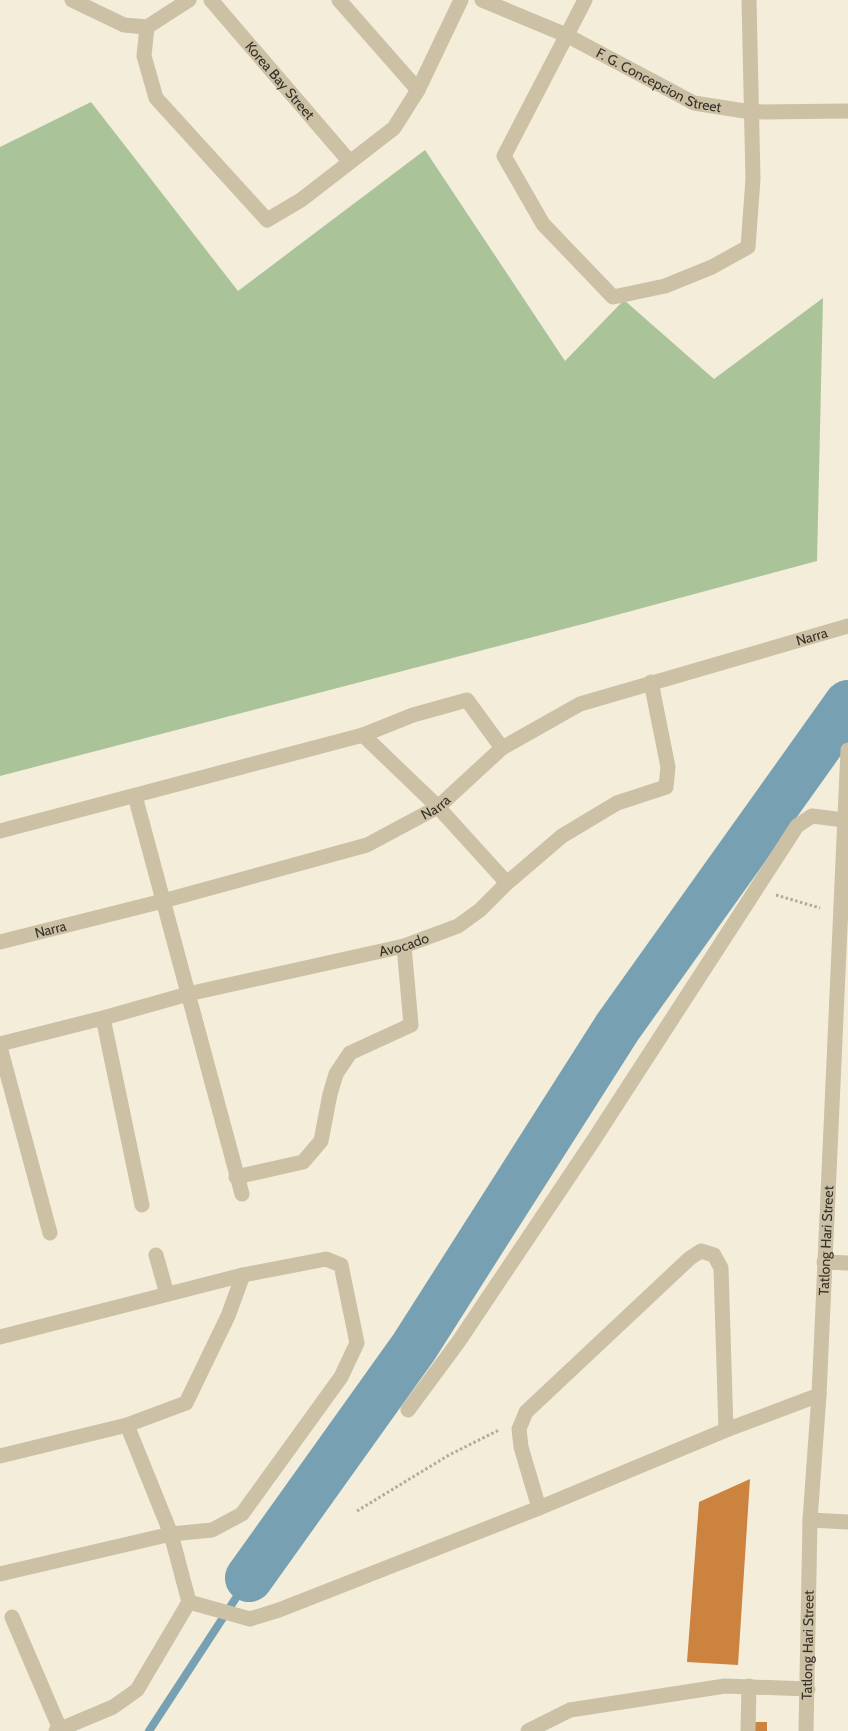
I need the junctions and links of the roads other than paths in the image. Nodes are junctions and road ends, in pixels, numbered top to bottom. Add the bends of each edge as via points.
1 (72, 0) edge
2 (189, 0) edge
3 (211, 0) edge
4 (339, 0) edge
5 (461, 0) edge
6 (482, 0) edge
7 (585, 0) edge
8 (748, 0) edge
9 (148, 27) junction
10 (566, 35) junction
11 (418, 90) junction
12 (848, 100) edge
13 (751, 112) junction
14 (848, 113) edge
15 (350, 162) junction
16 (848, 626) edge
17 (651, 682) junction
18 (362, 735) junction
19 (502, 748) junction
20 (848, 750) edge
21 (135, 796) junction
22 (438, 807) junction
23 (844, 820) junction
24 (0, 831) edge
25 (507, 883) junction
26 (163, 901) junction
27 (0, 942) edge
28 (404, 946) junction
29 (188, 994) junction
30 (103, 1018) junction
31 (0, 1046) edge
32 (236, 1177) junction
33 (242, 1194) dead end
34 (142, 1205) dead end
35 (50, 1233) dead end
36 (156, 1255) dead end
37 (824, 1262) junction
38 (848, 1263) edge
39 (243, 1275) junction
40 (167, 1294) junction
41 (0, 1338) edge
42 (819, 1395) junction
43 (408, 1410) dead end
44 (127, 1425) junction
45 (726, 1430) junction
46 (0, 1456) edge
47 (539, 1508) junction
48 (810, 1520) junction
49 (848, 1522) edge
50 (170, 1534) junction
51 (0, 1574) edge
52 (189, 1602) junction
53 (12, 1617) dead end
54 (750, 1686) junction
55 (808, 1689) junction
56 (58, 1730) edge
57 (528, 1731) edge
58 (748, 1731) edge
59 (806, 1731) edge

1 - 9 street via 124,25
2 - 9 street
3 - 15 street, Korea Bay Street
4 - 11 street
5 - 11 street
6 - 10 street, F. G. Concepcion Street
7 - 10 street
8 - 13 street
9 - 15 street via 144,56 156,98 267,220 300,200
10 - 13 street, F. G. Concepcion Street via 694,103
10 - 13 street via 504,156 543,224 613,297 665,286 712,267 748,247 753,179
11 - 15 street via 394,128
12 - 14 street
13 - 14 street, F. G. Concepcion Street
16 - 17 street, Narra
17 - 19 street, Narra via 580,704
17 - 25 street, Avocado via 668,767 666,787 617,803 562,836
18 - 19 street via 413,715 467,700
18 - 21 street
18 - 22 street
19 - 22 street, Narra
20 - 23 street, Tatlong Hari Street
21 - 24 street
21 - 26 street
22 - 25 street
22 - 26 street, Narra via 367,845
23 - 37 street, Tatlong Hari Street
23 - 43 street via 812,816 797,826 593,1141 459,1341
25 - 28 street, Avocado via 458,926
26 - 27 street, Narra
26 - 29 street
28 - 29 street, Avocado
28 - 32 street via 411,1025 350,1053 336,1074 322,1141 303,1162
29 - 30 street, Avocado
29 - 32 street
30 - 31 street, Avocado
30 - 34 street
31 - 35 street
32 - 33 street
36 - 40 street
37 - 38 street
37 - 42 street, Tatlong Hari Street
39 - 40 street
39 - 44 street via 228,1316 186,1403
39 - 50 street via 326,1259 341,1265 357,1343 341,1377 242,1514 212,1530
40 - 41 street
42 - 45 street
42 - 48 street, Tatlong Hari Street
44 - 46 street
44 - 50 street
45 - 47 street
45 - 47 street via 721,1268 714,1254 701,1252 690,1258 526,1412 519,1429 521,1448
47 - 52 street via 250,1619
48 - 49 street
48 - 55 street, Tatlong Hari Street
50 - 51 street
50 - 52 street
52 - 56 street via 137,1690 113,1707
53 - 56 street
54 - 55 street
54 - 57 street via 725,1686 570,1710
54 - 58 street
55 - 59 street, Tatlong Hari Street

